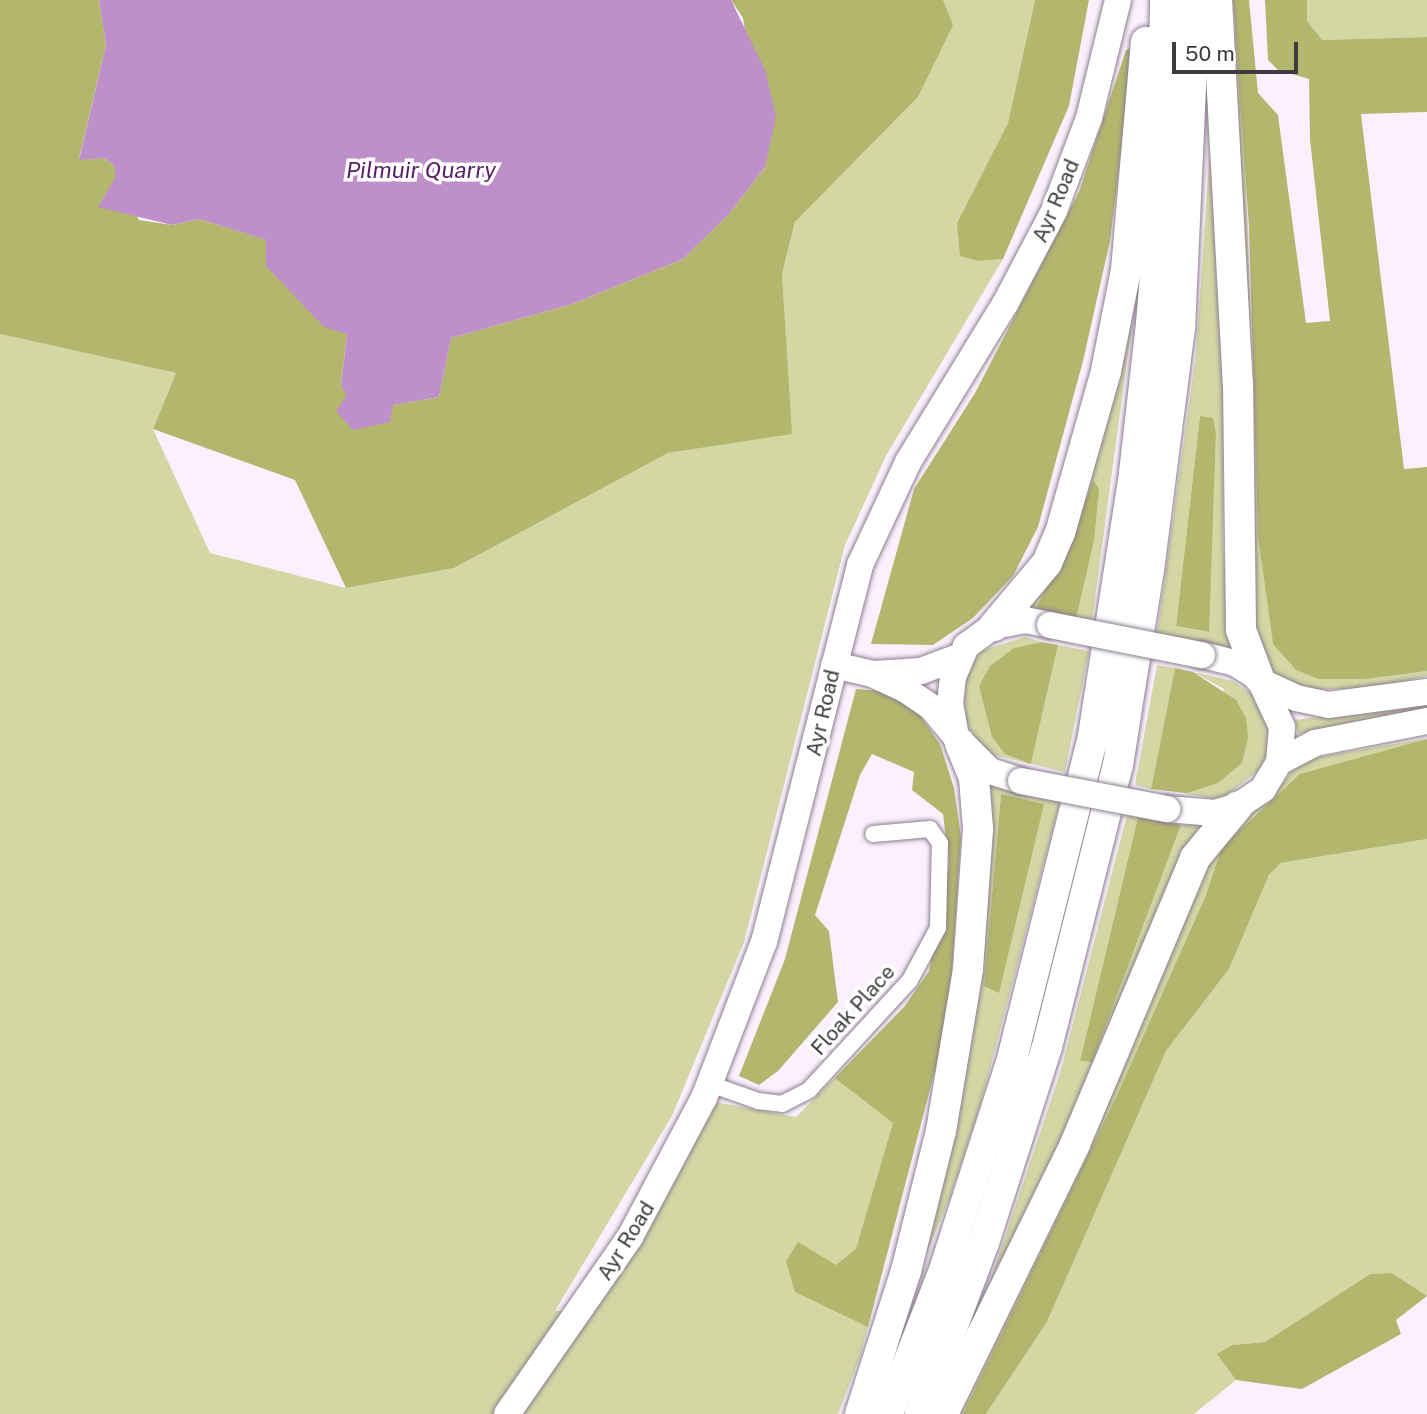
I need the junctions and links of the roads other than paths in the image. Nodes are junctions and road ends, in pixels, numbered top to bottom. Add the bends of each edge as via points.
1 (1118, 0) edge
2 (1148, 0) edge
3 (1165, 0) edge
4 (1195, 0) edge
5 (1217, 0) edge
6 (994, 626) junction
7 (961, 656) junction
8 (834, 666) junction
9 (872, 674) junction
10 (1260, 680) junction
11 (1427, 692) edge
12 (1427, 721) edge
13 (958, 740) junction
14 (1279, 762) junction
15 (1238, 806) junction
16 (873, 834) dead end
17 (710, 1084) junction
18 (507, 1414) edge
19 (860, 1414) edge
20 (888, 1414) edge
21 (920, 1414) edge
22 (943, 1414) edge

1 - 8 main road, Ayr Road via 1092,106 1054,211 1012,293 893,489 860,565
2 - 6 highway via 1126,270 1106,372 1064,522 1047,563
3 - 20 highway via 1160,212 1150,324 1134,473 1093,736 1012,1059 943,1273
4 - 21 highway via 1180,329 1118,765 1047,1046 984,1243
5 - 10 highway via 1238,382 1241,629
6 - 7 main road via 978,635
6 - 10 main road, bridge via 1025,620 1202,655 1235,663
7 - 9 main road via 920,671
7 - 13 main road via 950,691
8 - 9 main road
8 - 17 main road, Ayr Road via 768,929
9 - 13 main road via 917,697
10 - 11 main road via 1296,698 1328,705
10 - 14 main road via 1282,727
12 - 14 main road via 1315,743
13 - 15 main road, bridge via 990,771 1021,781 1167,809 1215,813
13 - 19 highway via 974,778 977,818 968,969 941,1131 906,1271
14 - 15 main road via 1263,789
15 - 22 highway via 1195,858 1070,1154
16 - 17 street, Floak Place via 930,829 940,843 938,928 910,980 809,1090 782,1104 758,1101
17 - 18 main road, Ayr Road via 630,1237

